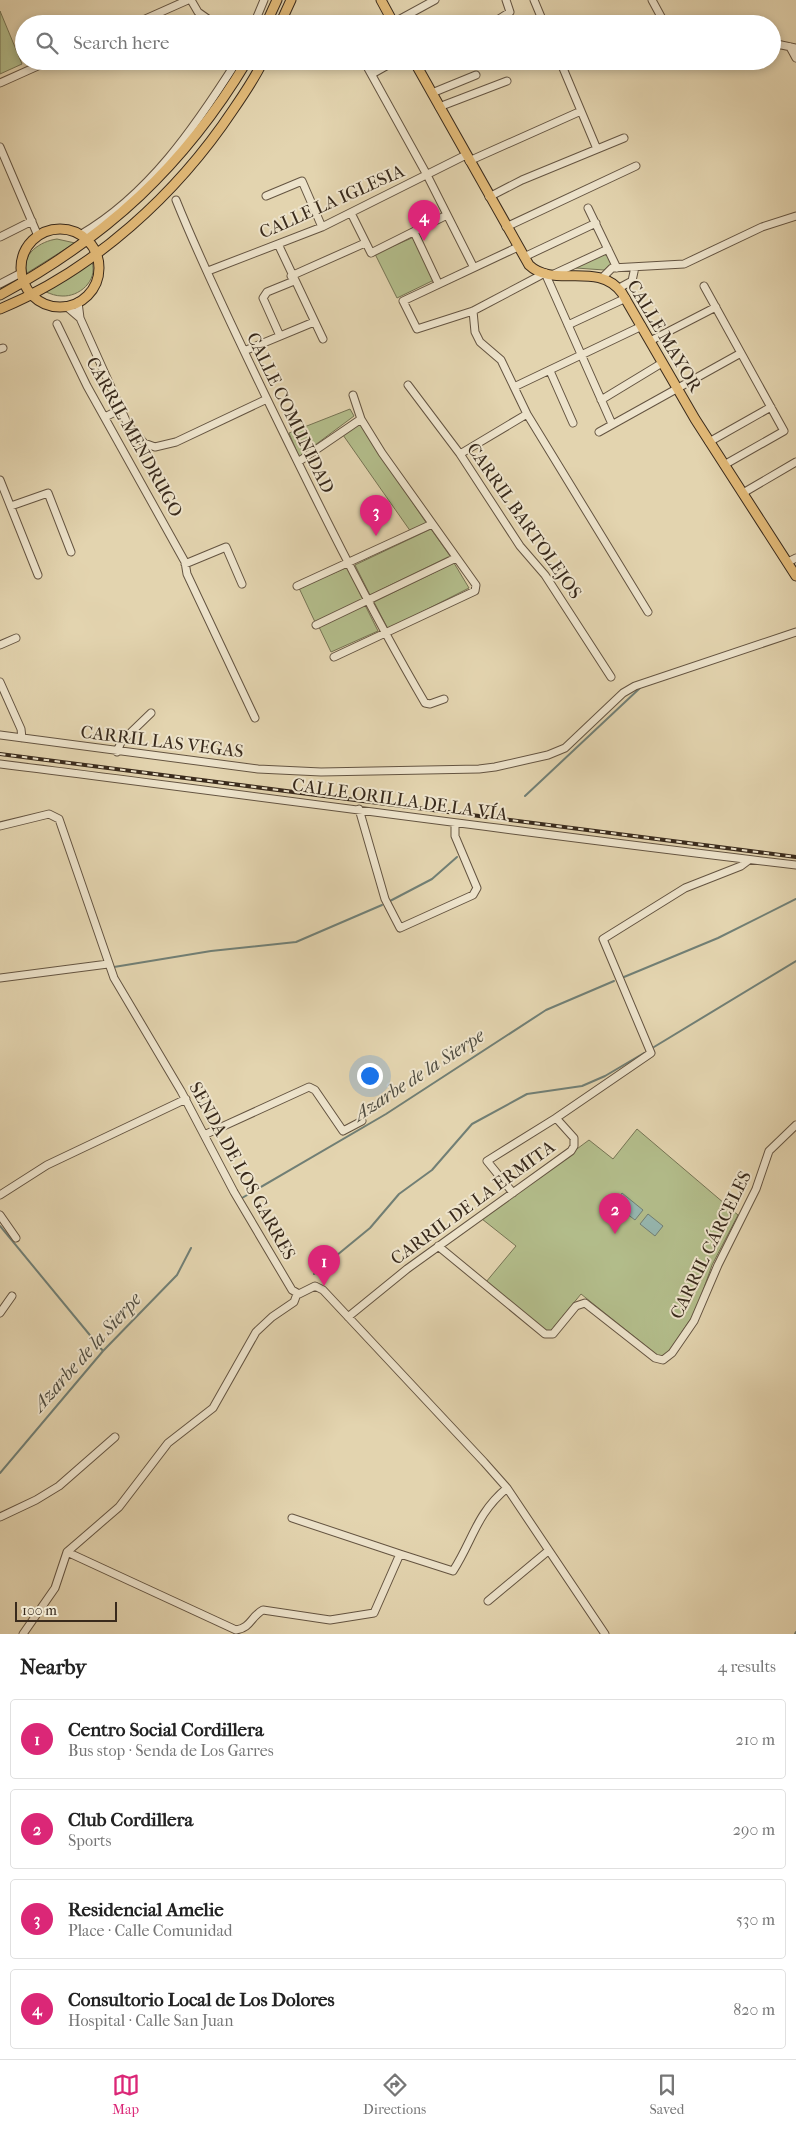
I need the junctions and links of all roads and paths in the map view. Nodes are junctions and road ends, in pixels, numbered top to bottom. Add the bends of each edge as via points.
1 (190, 0) edge
2 (264, 0) edge
3 (278, 0) edge
4 (291, 0) edge
5 (381, 0) edge
6 (435, 0) edge
7 (506, 0) edge
8 (534, 0) edge
9 (652, 0) edge
10 (155, 15) edge
11 (202, 15) edge
12 (258, 15) edge
13 (270, 15) edge
14 (284, 15) edge
15 (389, 15) edge
16 (408, 15) edge
17 (505, 15) edge
18 (540, 15) edge
19 (660, 15) edge
20 (793, 47) edge
21 (796, 58) edge
22 (29, 70) edge
23 (231, 70) edge
24 (241, 70) edge
25 (257, 70) edge
26 (370, 70) edge
27 (379, 70) edge
28 (419, 70) edge
29 (564, 70) edge
30 (372, 74) junction
31 (476, 75) dead end
32 (507, 80) dead end
33 (0, 83) edge
34 (432, 93) junction
35 (439, 107) junction
36 (581, 111) junction
37 (624, 138) dead end
38 (0, 146) edge
39 (597, 149) junction
40 (467, 158) junction
41 (636, 166) dead end
42 (427, 175) junction
43 (266, 196) dead end
44 (489, 197) junction
45 (176, 200) dead end
46 (588, 208) dead end
47 (351, 214) junction
48 (447, 215) junction
49 (796, 216) edge
50 (32, 221) junction
51 (596, 224) junction
52 (322, 227) junction
53 (506, 227) junction
54 (414, 232) junction
55 (80, 235) junction
56 (38, 236) junction
57 (0, 237) edge
58 (88, 241) junction
59 (365, 243) junction
60 (278, 244) junction
61 (518, 247) junction
62 (608, 249) junction
63 (96, 253) junction
64 (524, 257) junction
65 (474, 266) junction
66 (635, 267) junction
67 (617, 268) junction
68 (208, 271) junction
69 (21, 273) junction
70 (545, 273) junction
71 (554, 274) junction
72 (602, 278) junction
73 (293, 279) junction
74 (24, 282) junction
75 (438, 283) junction
76 (0, 284) edge
77 (704, 286) dead end
78 (619, 288) junction
79 (31, 293) junction
80 (0, 295) edge
81 (626, 298) junction
82 (78, 302) junction
83 (66, 306) junction
84 (716, 307) junction
85 (0, 309) edge
86 (473, 311) junction
87 (80, 318) junction
88 (314, 322) junction
89 (57, 324) dead end
90 (568, 325) junction
91 (642, 326) junction
92 (280, 336) junction
93 (323, 339) dead end
94 (650, 341) junction
95 (244, 351) junction
96 (741, 352) junction
97 (582, 356) junction
98 (662, 362) junction
99 (550, 371) junction
100 (408, 385) dead end
101 (514, 386) junction
102 (676, 387) junction
103 (353, 395) dead end
104 (267, 399) junction
105 (601, 400) junction
106 (771, 407) junction
107 (121, 409) junction
108 (527, 414) junction
109 (105, 417) junction
110 (361, 419) junction
111 (573, 423) dead end
112 (612, 424) junction
113 (598, 432) dead end
114 (709, 442) junction
115 (460, 454) junction
116 (298, 462) junction
117 (796, 462) edge
118 (724, 465) junction
119 (0, 480) edge
120 (743, 493) junction
121 (11, 506) junction
122 (432, 524) junction
123 (71, 552) dead end
124 (456, 558) junction
125 (792, 560) edge
126 (185, 564) junction
127 (349, 564) junction
128 (38, 575) dead end
129 (796, 576) edge
130 (242, 584) dead end
131 (297, 586) dead end
132 (368, 600) junction
133 (648, 612) dead end
134 (316, 625) dead end
135 (796, 632) edge
136 (385, 635) junction
137 (16, 638) dead end
138 (0, 645) edge
139 (334, 657) dead end
140 (611, 677) dead end
141 (0, 682) edge
142 (444, 699) dead end
143 (152, 713) dead end
144 (255, 718) dead end
145 (0, 735) edge
146 (22, 738) junction
147 (117, 752) junction
148 (0, 764) edge
149 (359, 809) junction
150 (455, 823) junction
151 (0, 826) edge
152 (749, 860) junction
153 (796, 865) edge
154 (108, 964) junction
155 (0, 978) edge
156 (186, 1099) junction
157 (556, 1118) junction
158 (362, 1121) dead end
159 (796, 1125) edge
160 (204, 1135) junction
161 (513, 1193) junction
162 (0, 1195) edge
163 (0, 1215) edge
164 (16, 1238) dead end
165 (438, 1246) junction
166 (297, 1294) junction
167 (12, 1296) dead end
168 (0, 1314) edge
169 (348, 1316) junction
170 (115, 1437) dead end
171 (507, 1488) junction
172 (0, 1517) edge
173 (292, 1518) dead end
174 (548, 1551) junction
175 (67, 1552) junction
176 (400, 1554) junction
177 (488, 1601) dead end
178 (23, 1634) edge
179 (605, 1634) edge

1 - 10 street
1 - 11 street
2 - 12 street
3 - 13 main road
4 - 14 main road
5 - 15 main road
6 - 16 street
7 - 17 street via 510,12
8 - 18 street
9 - 19 street
20 - 21 street
22 - 33 street
23 - 55 street via 158,170 100,223
24 - 58 main road via 216,111 174,163 133,204
25 - 63 main road via 227,119 184,173 139,219
26 - 30 street
27 - 30 street
28 - 34 main road, CALLE MAYOR
29 - 36 street
30 - 42 street
31 - 34 street
32 - 35 street
34 - 35 main road, CALLE MAYOR
35 - 40 main road, CALLE MAYOR
36 - 39 street
36 - 40 street, CALLE LA IGLESIA
37 - 39 street
38 - 50 street
39 - 44 street
40 - 42 street, CALLE LA IGLESIA
40 - 44 main road, CALLE MAYOR
41 - 53 street
42 - 47 street, CALLE LA IGLESIA
42 - 48 street
43 - 52 street via 302,182
44 - 53 main road, CALLE MAYOR
45 - 68 street, CALLE COMUNIDAD
46 - 51 street
47 - 52 street, CALLE LA IGLESIA
47 - 59 street
48 - 54 street
48 - 65 street
49 - 66 street via 762,227 684,264
50 - 56 street
50 - 57 street
51 - 62 street
51 - 64 street
52 - 60 street, CALLE LA IGLESIA
53 - 61 main road, CALLE MAYOR
54 - 59 street via 371,253
54 - 75 street
55 - 56 main road via 59,229
55 - 58 main road
56 - 69 main road via 23,256
58 - 63 main road
58 - 74 main road
59 - 73 street
60 - 68 street, CALLE LA IGLESIA
60 - 73 street
61 - 64 main road, CALLE MAYOR
61 - 65 street
62 - 67 street
62 - 71 street
63 - 79 main road
63 - 82 main road via 98,278 87,296
64 - 70 main road, CALLE MAYOR via 533,268
65 - 75 street
66 - 67 street
66 - 78 street via 632,280
67 - 72 street via 607,271
68 - 95 street, CALLE COMUNIDAD
69 - 74 main road
69 - 76 street
70 - 71 main road, CALLE MAYOR
70 - 86 street
70 - 90 street
71 - 72 main road, CALLE MAYOR
72 - 78 main road, CALLE MAYOR
73 - 88 street
73 - 92 street via 267,292 263,298
74 - 79 main road
74 - 80 main road
75 - 86 street via 403,300 417,329
77 - 84 street
78 - 81 main road, CALLE MAYOR
79 - 83 main road via 44,303
79 - 85 main road
81 - 90 street
81 - 91 main road, CALLE MAYOR
82 - 83 main road
82 - 87 street
83 - 87 street
84 - 94 street
84 - 96 street
86 - 101 street via 475,332 480,342 501,360
87 - 107 street
88 - 92 street
88 - 93 street
89 - 109 street, CARRIL MENDRUGO
90 - 97 street
91 - 94 main road, CALLE MAYOR
91 - 97 street
92 - 95 street
94 - 98 main road, CALLE MAYOR
95 - 104 street, CALLE COMUNIDAD
96 - 102 street
96 - 106 street
97 - 99 street
97 - 105 street
98 - 102 main road, CALLE MAYOR
98 - 105 street
99 - 101 street
99 - 111 street
100 - 115 street, CARRIL BARTOLEJOS
101 - 108 street
102 - 112 street
102 - 114 main road, CALLE MAYOR
103 - 110 street
104 - 107 street via 176,442 155,447 136,437
104 - 116 street, CALLE COMUNIDAD
105 - 112 street
106 - 114 street
106 - 118 street via 784,431
107 - 109 street
108 - 115 street
108 - 133 street
109 - 126 street, CARRIL MENDRUGO
110 - 116 street
110 - 122 street
112 - 113 street
114 - 118 main road, CALLE MAYOR
115 - 140 street, CARRIL BARTOLEJOS via 520,546 545,575
116 - 127 street, CALLE COMUNIDAD
117 - 120 street
118 - 120 main road, CALLE MAYOR
119 - 121 street
120 - 125 main road, CALLE MAYOR
121 - 123 street via 48,493
121 - 128 street
122 - 124 street
122 - 127 street
124 - 132 street
124 - 136 street via 476,585 474,591
125 - 129 main road, CALLE MAYOR
126 - 130 street via 226,547
126 - 144 street, CARRIL MENDRUGO
127 - 131 street
127 - 132 street, CALLE COMUNIDAD
132 - 134 street
132 - 136 street, CALLE COMUNIDAD
135 - 147 street, CARRIL LAS VEGAS via 635,686 623,693 565,748 495,767 321,772 230,766
136 - 139 street
136 - 142 street, CALLE COMUNIDAD via 425,703
137 - 138 street
141 - 146 street
143 - 147 street via 121,742
145 - 146 street, CARRIL LAS VEGAS
146 - 147 street, CARRIL LAS VEGAS
148 - 149 street, CALLE ORILLA DE LA VÍA
149 - 150 street, CALLE ORILLA DE LA VÍA
149 - 150 street via 385,899 400,928 472,895 477,888 455,836
150 - 152 street, CALLE ORILLA DE LA VÍA
151 - 154 street, SENDA DE LOS GARRES via 49,814 59,819
152 - 153 street, CALLE ORILLA DE LA VÍA
152 - 157 street, CARRIL DE LA ERMITA via 685,888 603,939 651,1053
154 - 155 street
154 - 156 street, SENDA DE LOS GARRES via 129,1006
156 - 160 street, SENDA DE LOS GARRES
156 - 162 street via 47,1165
157 - 161 street, CARRIL DE LA ERMITA via 574,1138 574,1146
157 - 161 street via 488,1161
158 - 160 street via 343,1130 315,1090 309,1087
159 - 165 street, CARRIL CÁRCELES via 770,1151 756,1189 694,1320 664,1360 655,1358 585,1303 576,1306 553,1334 545,1334
160 - 166 street, SENDA DE LOS GARRES via 252,1223
161 - 165 street, CARRIL DE LA ERMITA
163 - 164 street
165 - 169 street, CARRIL DE LA ERMITA
166 - 169 street via 318,1286
166 - 175 street via 294,1302 256,1332 213,1408 168,1443 119,1507
167 - 168 street
169 - 171 street
170 - 172 street via 59,1486
171 - 174 street
171 - 176 street via 488,1506 476,1524 465,1553 453,1572
173 - 176 street
174 - 177 street
174 - 179 street
175 - 176 street via 236,1630 249,1625 263,1610 330,1620 374,1613
175 - 178 street via 55,1588

